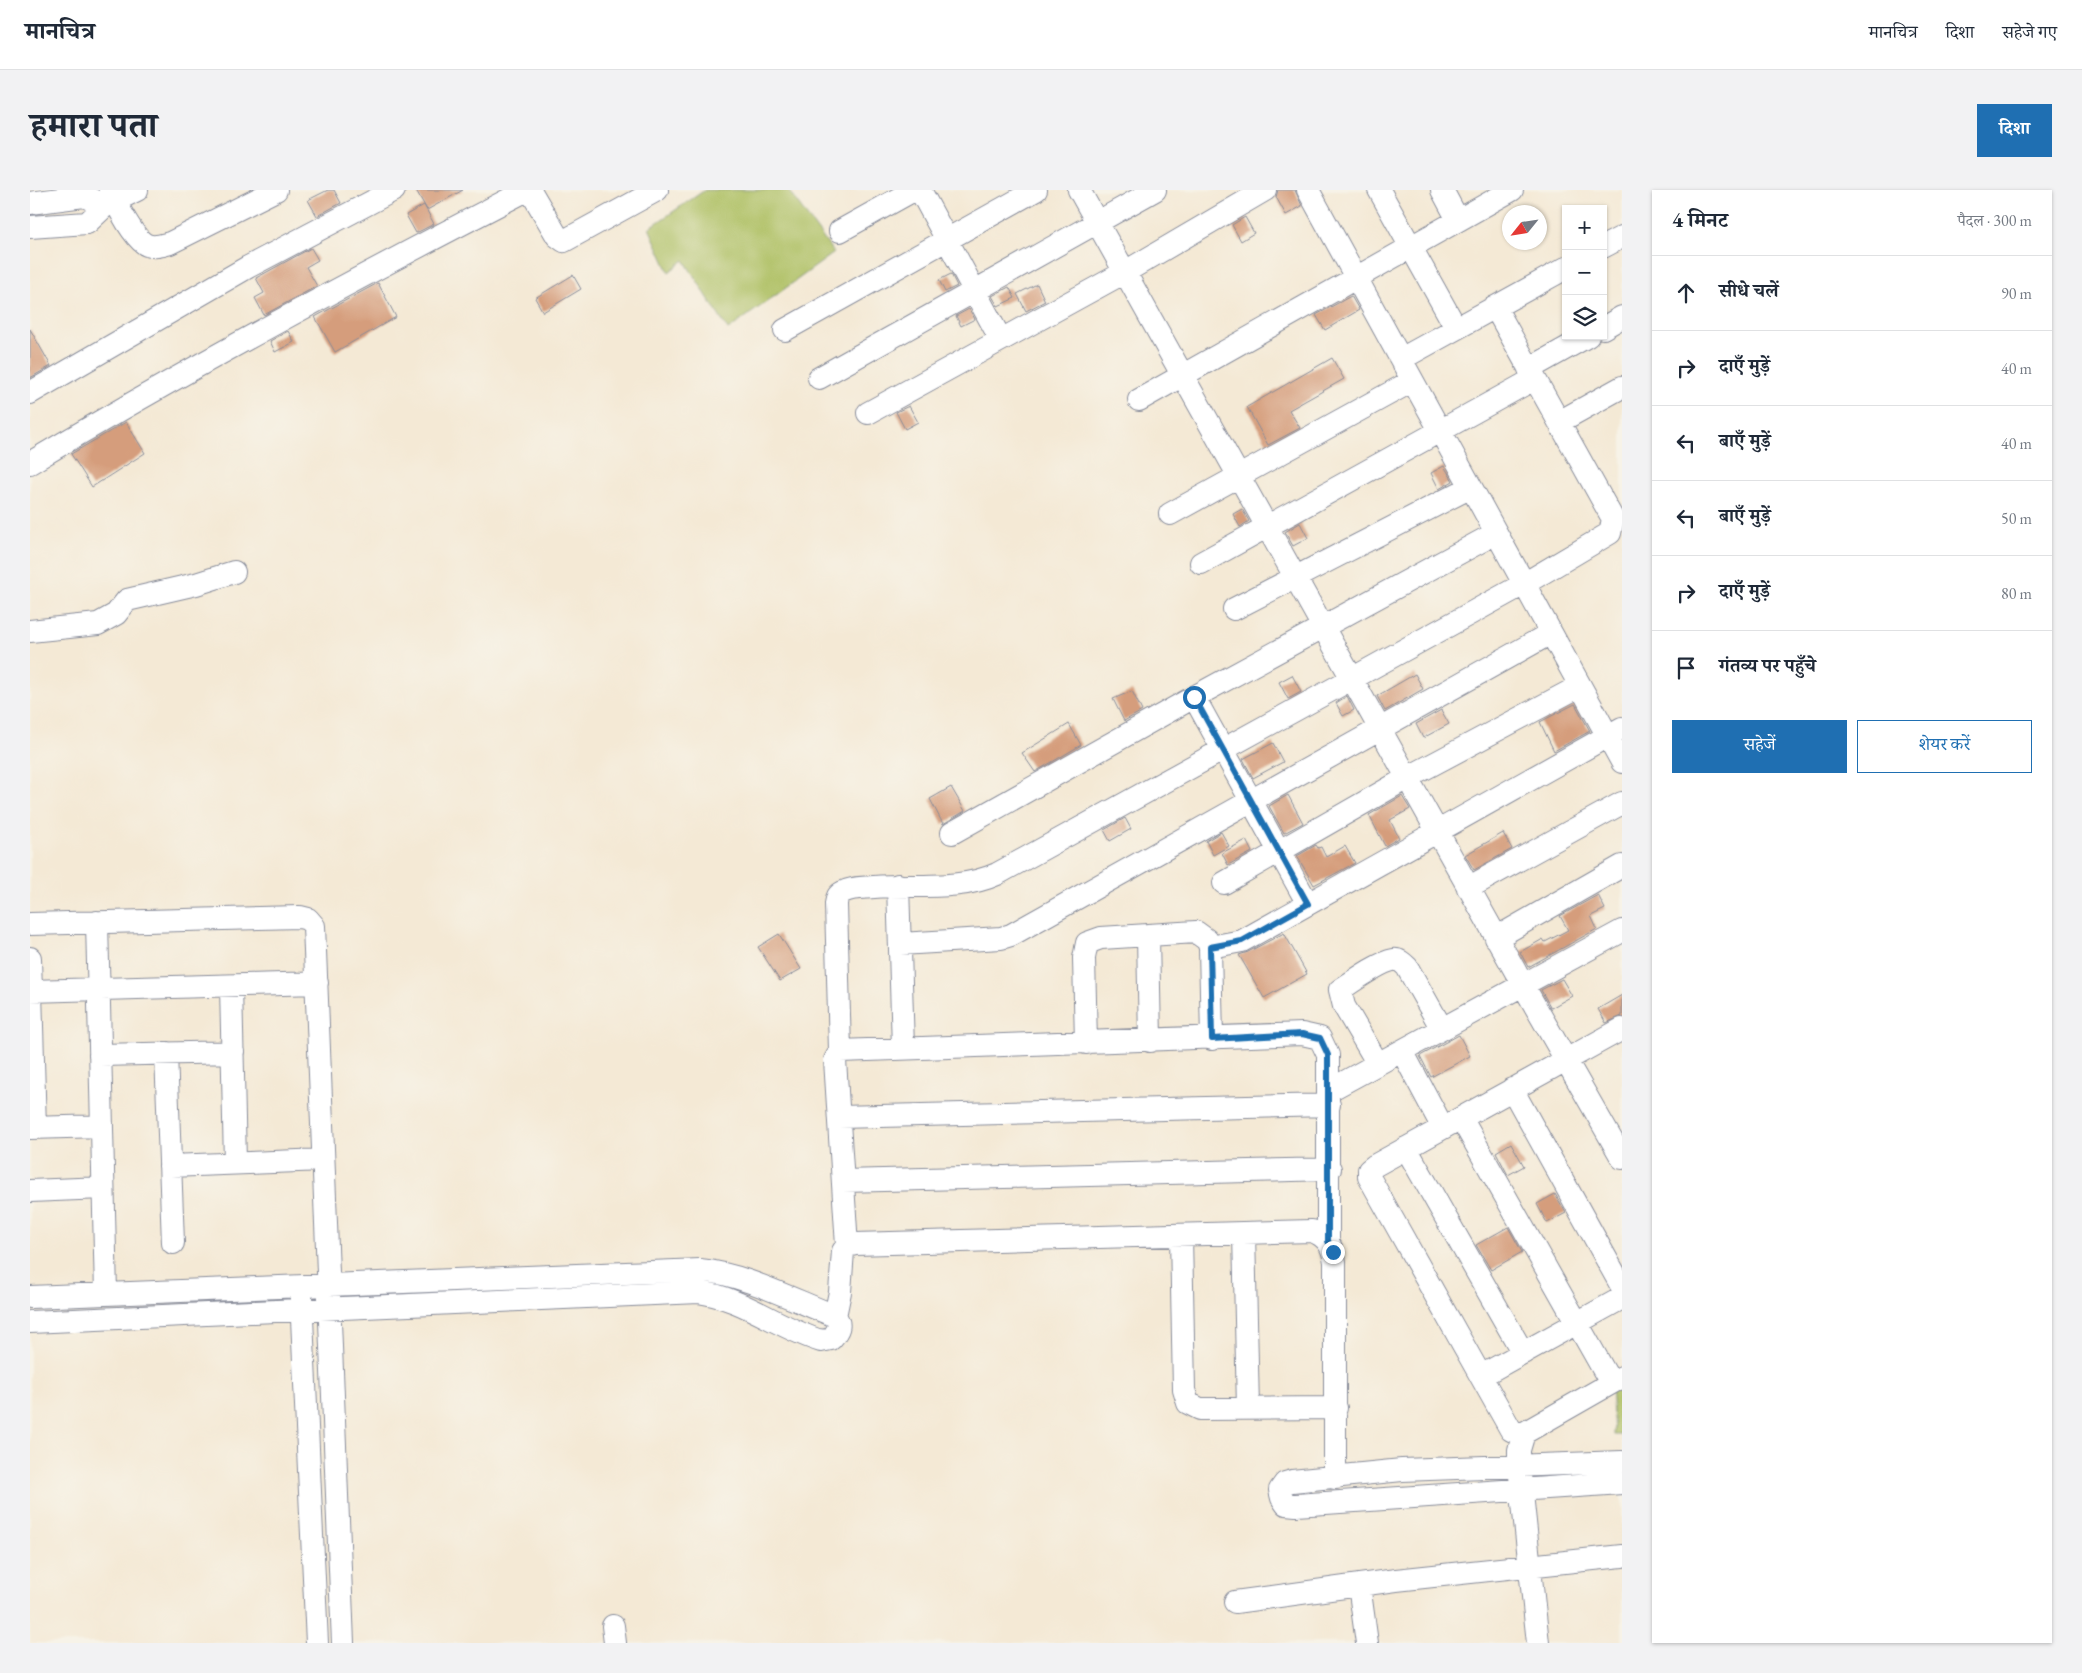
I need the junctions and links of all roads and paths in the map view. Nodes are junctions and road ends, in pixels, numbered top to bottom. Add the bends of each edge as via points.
1 (137, 190) edge
2 (276, 190) edge
3 (394, 190) edge
4 (528, 190) edge
5 (657, 190) edge
6 (914, 190) edge
7 (920, 190) edge
8 (1036, 190) edge
9 (1079, 190) edge
10 (1155, 190) edge
11 (1266, 190) edge
12 (1308, 190) edge
13 (1380, 190) edge
14 (1442, 190) edge
15 (1512, 190) edge
16 (110, 199) edge
17 (30, 203) edge
18 (1458, 220) junction
19 (1097, 222) junction
20 (30, 227) edge
21 (840, 230) dead end
22 (1622, 237) edge
23 (946, 240) junction
24 (1607, 245) edge
25 (1411, 246) junction
26 (1562, 270) edge
27 (1124, 272) junction
28 (1355, 277) junction
29 (974, 291) junction
30 (1495, 307) junction
31 (1622, 317) edge
32 (1607, 326) edge
33 (1456, 328) junction
34 (784, 330) dead end
35 (1001, 340) junction
36 (1582, 340) edge
37 (1401, 359) junction
38 (1532, 374) junction
39 (1182, 376) junction
40 (819, 378) dead end
41 (1412, 381) junction
42 (1622, 387) edge
43 (30, 393) edge
44 (1139, 400) dead end
45 (868, 413) dead end
46 (1559, 422) junction
47 (1440, 432) junction
48 (30, 463) edge
49 (1239, 476) junction
50 (1471, 487) junction
51 (1170, 514) dead end
52 (1618, 517) edge
53 (1267, 528) junction
54 (1496, 533) junction
55 (1201, 563) dead end
56 (234, 572) dead end
57 (1295, 578) junction
58 (1524, 584) junction
59 (1234, 609) dead end
60 (1322, 627) junction
61 (30, 631) edge
62 (1551, 633) junction
63 (1351, 678) junction
64 (1580, 686) junction
65 (1194, 697) junction
66 (1380, 730) junction
67 (1615, 732) edge
68 (1223, 750) junction
69 (1622, 762) edge
70 (1407, 778) junction
71 (1252, 802) junction
72 (1622, 804) edge
73 (1437, 832) junction
74 (952, 833) dead end
75 (1279, 850) junction
76 (1622, 866) edge
77 (1224, 883) dead end
78 (898, 885) junction
79 (1468, 888) junction
80 (1308, 904) junction
81 (97, 922) junction
82 (30, 924) edge
83 (1622, 931) edge
84 (1148, 935) junction
85 (1496, 938) junction
86 (900, 944) junction
87 (1210, 947) junction
88 (30, 958) edge
89 (317, 983) junction
90 (1522, 985) junction
91 (231, 986) junction
92 (98, 989) junction
93 (31, 991) edge
94 (1442, 1029) junction
95 (1621, 1031) edge
96 (1212, 1039) junction
97 (1150, 1041) junction
98 (1086, 1043) junction
99 (903, 1048) junction
100 (840, 1051) junction
101 (1402, 1051) junction
102 (233, 1052) junction
103 (166, 1053) junction
104 (100, 1055) junction
105 (32, 1057) edge
106 (1566, 1060) junction
107 (1378, 1064) junction
108 (1512, 1090) junction
109 (1329, 1098) junction
110 (839, 1117) junction
111 (1452, 1123) junction
112 (102, 1126) junction
113 (32, 1128) edge
114 (1406, 1148) junction
115 (1622, 1158) edge
116 (323, 1160) junction
117 (235, 1163) junction
118 (170, 1166) junction
119 (1330, 1169) junction
120 (843, 1181) junction
121 (103, 1188) junction
122 (30, 1191) edge
123 (1244, 1233) junction
124 (1181, 1235) junction
125 (1328, 1241) junction
126 (173, 1243) dead end
127 (847, 1246) junction
128 (327, 1284) junction
129 (300, 1286) junction
130 (1622, 1287) edge
131 (106, 1294) junction
132 (30, 1297) edge
133 (1622, 1298) edge
134 (328, 1310) junction
135 (302, 1311) junction
136 (835, 1316) junction
137 (30, 1322) edge
138 (1577, 1323) junction
139 (1523, 1353) junction
140 (1481, 1376) junction
141 (1616, 1380) edge
142 (1248, 1408) junction
143 (1336, 1408) junction
144 (1524, 1432) junction
145 (1622, 1462) edge
146 (1519, 1466) junction
147 (1335, 1478) junction
148 (1622, 1483) edge
149 (1521, 1490) junction
150 (1622, 1556) edge
151 (1529, 1566) junction
152 (1359, 1585) junction
153 (1235, 1602) dead end
154 (317, 1643) edge
155 (343, 1643) edge
156 (1367, 1643) edge
157 (1538, 1643) edge

1 - 16 street
2 - 16 street via 158,246 146,245 138,238
3 - 43 street via 248,266
4 - 5 street via 557,236 564,241
4 - 48 street via 263,328
6 - 21 street
7 - 23 street
8 - 23 street
9 - 19 street
10 - 19 street
11 - 27 street
12 - 28 street
13 - 25 street
14 - 18 street
15 - 18 street
16 - 17 street via 84,196
16 - 20 street via 87,223
18 - 25 street
19 - 27 street
19 - 29 street
22 - 24 street
23 - 29 street
23 - 34 street
25 - 28 street
25 - 33 street
26 - 30 street
27 - 35 street
27 - 39 street
28 - 37 street
28 - 39 street
29 - 35 street
29 - 40 street
30 - 33 street
30 - 38 street
31 - 32 street
33 - 37 street
35 - 45 street
36 - 38 street
37 - 41 street
38 - 46 street
38 - 47 street
39 - 44 street
39 - 49 street
41 - 47 street
41 - 49 street
42 - 46 street
46 - 52 street
47 - 50 street
47 - 53 street
49 - 51 street
49 - 53 street
50 - 54 street
50 - 57 street
52 - 58 street via 1610,532
53 - 55 street
53 - 57 street
54 - 58 street
54 - 60 street
56 - 61 street via 128,600 116,614 98,624
57 - 59 street
57 - 60 street
58 - 62 street
58 - 63 street
60 - 63 street
60 - 65 street
62 - 64 street
62 - 66 street
63 - 66 street
63 - 68 street
64 - 67 street
64 - 70 street
65 - 68 street
65 - 74 street
66 - 70 street
66 - 71 street
67 - 69 street
67 - 73 street
68 - 71 street
68 - 78 street via 983,881
70 - 73 street
70 - 75 street
71 - 75 street
71 - 86 street via 1011,935
72 - 79 street
73 - 79 street
73 - 80 street
75 - 77 street
75 - 80 street
76 - 85 street
78 - 86 street
78 - 100 street via 850,890 837,897
79 - 85 street
80 - 87 street via 1242,941
81 - 82 street
81 - 89 street via 308,919 316,935
81 - 92 street
83 - 90 street
84 - 87 street via 1196,932
84 - 97 street
84 - 98 street via 1101,938 1087,944 1084,958
85 - 90 street
86 - 99 street
87 - 96 street
88 - 93 street
89 - 91 street
89 - 116 street
90 - 94 street
90 - 106 street
91 - 92 street
91 - 102 street
92 - 93 street
92 - 104 street
93 - 105 street
94 - 101 street
94 - 107 street via 1407,967 1401,961 1386,963 1340,990 1344,1006
95 - 106 street
96 - 97 street
96 - 109 street via 1302,1034 1320,1038 1328,1055
97 - 98 street
98 - 99 street
99 - 100 street
100 - 110 street via 836,1060
101 - 107 street
101 - 111 street
102 - 103 street
102 - 117 street
103 - 104 street
103 - 118 street
104 - 112 street
105 - 113 street
106 - 108 street
106 - 115 street
107 - 109 street
108 - 111 street
108 - 130 street
109 - 110 street
109 - 119 street
110 - 120 street
111 - 114 street
111 - 138 street
112 - 113 street
112 - 121 street
114 - 139 street
114 - 140 street via 1374,1166 1369,1177
116 - 117 street
116 - 128 street
117 - 118 street
118 - 126 street
119 - 120 street
119 - 125 street
120 - 127 street
121 - 122 street
121 - 131 street
123 - 124 street
123 - 125 street via 1312,1231
123 - 142 street
124 - 127 street
124 - 142 street via 1185,1396 1188,1402 1200,1408
125 - 143 street via 1335,1262
127 - 136 street via 843,1251
128 - 129 street
128 - 134 street
128 - 136 street via 700,1270 720,1273
129 - 131 street
129 - 135 street
131 - 132 street
133 - 138 street
134 - 135 street
134 - 136 street via 699,1292 710,1293 826,1342 839,1326
134 - 155 street
135 - 137 street
135 - 154 street
138 - 139 street
138 - 141 street
139 - 140 street
140 - 144 street via 1512,1430
141 - 144 street
142 - 143 street
143 - 147 street
144 - 146 street
145 - 146 street
146 - 147 street via 1402,1470
146 - 149 street
147 - 149 street via 1285,1483 1280,1490 1282,1498 1286,1504 1296,1506
148 - 149 street
149 - 151 street
150 - 151 street
151 - 152 street
151 - 157 street
152 - 153 street
152 - 156 street

